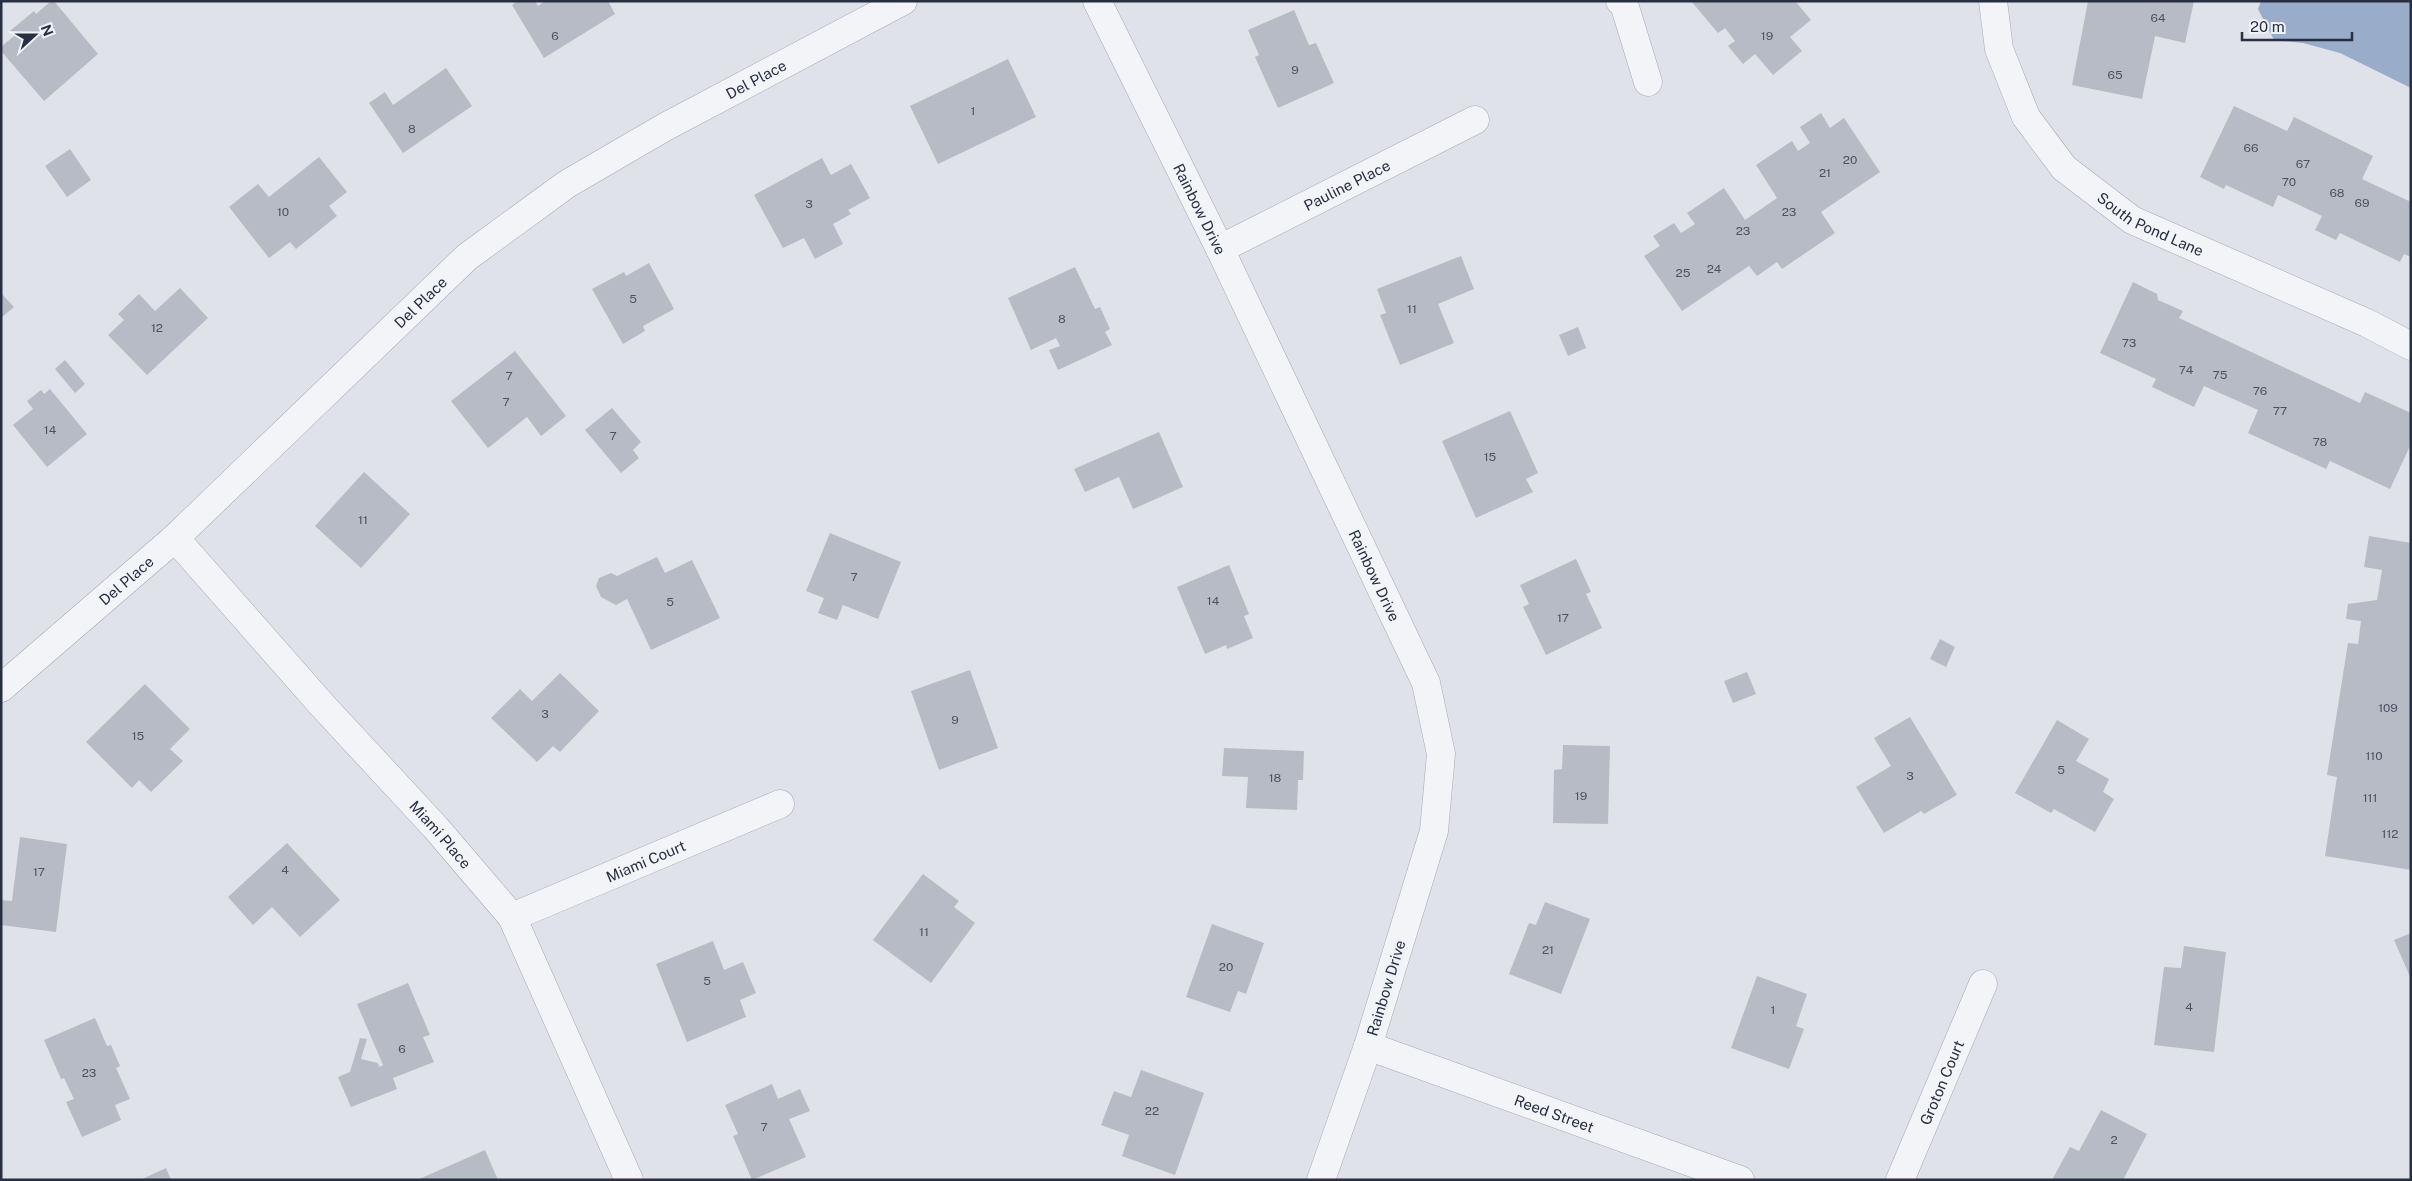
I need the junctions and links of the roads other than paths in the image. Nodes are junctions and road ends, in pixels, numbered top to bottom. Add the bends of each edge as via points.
1 (902, 1) edge
2 (1097, 1) edge
3 (1620, 1) edge
4 (1993, 1) edge
5 (1648, 82) dead end
6 (1475, 120) dead end
7 (1220, 249) junction
8 (2411, 346) edge
9 (175, 538) junction
10 (1, 688) edge
11 (780, 804) dead end
12 (512, 917) junction
13 (1983, 984) dead end
14 (1368, 1046) junction
15 (630, 1180) edge
16 (1321, 1180) edge
17 (1740, 1180) edge
18 (1900, 1180) edge

1 - 9 street, Del Place via 656,132 567,184 474,251
2 - 7 street, Rainbow Drive
3 - 5 street via 1624,4
4 - 8 street, South Pond Lane via 2000,49 2026,117 2064,168 2132,220 2367,322
6 - 7 street, Pauline Place
7 - 14 street, Rainbow Drive via 1426,683 1441,754 1434,831
9 - 10 street, Del Place
9 - 12 street, Miami Place
11 - 12 street, Miami Court
12 - 15 street, Miami Place
13 - 18 street, Groton Court
14 - 16 street, Rainbow Drive
14 - 17 street, Reed Street

